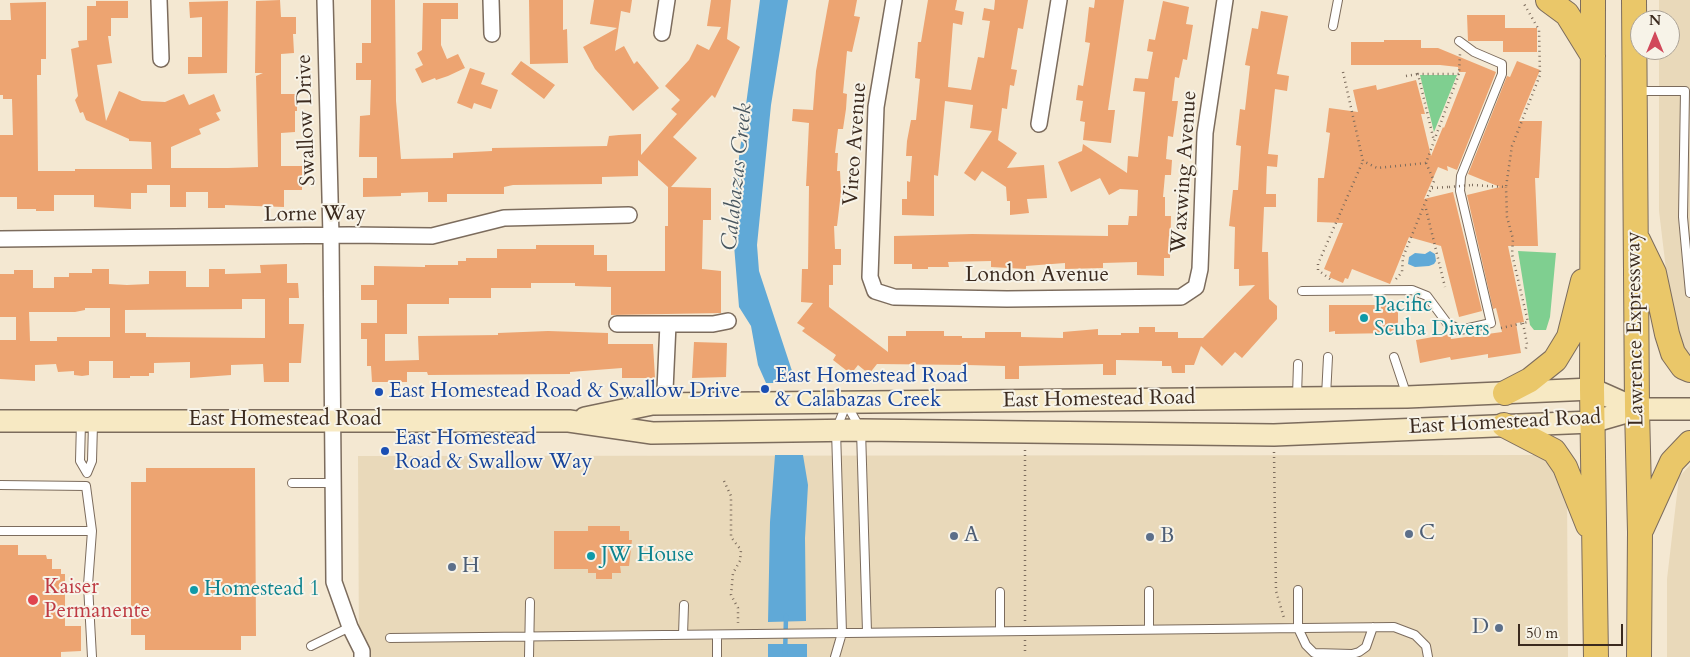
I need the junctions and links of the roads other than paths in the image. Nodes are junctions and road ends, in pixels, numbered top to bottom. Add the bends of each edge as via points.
1 (160, 0) edge
2 (325, 0) edge
3 (491, 0) edge
4 (667, 0) edge
5 (894, 0) edge
6 (1059, 0) edge
7 (1226, 0) edge
8 (1338, 0) edge
9 (1548, 0) edge
10 (1593, 0) edge
11 (1634, 0) edge
12 (1333, 26) dead end
13 (492, 34) dead end
14 (662, 34) dead end
15 (1460, 42) road end
16 (1594, 58) junction
17 (161, 59) dead end
18 (1635, 91) junction
19 (1687, 121) edge
20 (1039, 124) dead end
21 (629, 215) dead end
22 (1635, 235) junction
23 (331, 236) junction
24 (0, 239) edge
25 (1592, 248) junction
26 (1196, 287) joint
27 (875, 291) joint
28 (1302, 292) dead end
29 (1690, 293) edge
30 (728, 321) dead end
31 (617, 324) dead end
32 (668, 324) junction
33 (1328, 357) dead end
34 (1394, 357) dead end
35 (1298, 364) dead end
36 (1690, 370) edge
37 (1592, 389) junction
38 (665, 390) dead end
39 (1505, 393) junction
40 (1407, 397) junction
41 (1297, 398) junction
42 (1326, 398) junction
43 (846, 403) junction
44 (1636, 409) junction
45 (1690, 409) edge
46 (333, 419) junction
47 (87, 420) junction
48 (0, 421) edge
49 (569, 421) junction
50 (1592, 422) junction
51 (1504, 425) junction
52 (836, 430) junction
53 (861, 430) junction
54 (1690, 442) edge
55 (87, 473) junction
56 (292, 483) dead end
57 (334, 483) junction
58 (0, 486) edge
59 (86, 486) junction
60 (0, 532) edge
61 (92, 532) junction
62 (1640, 532) junction
63 (1593, 538) junction
64 (1298, 590) dead end
65 (1149, 591) dead end
66 (1000, 592) dead end
67 (530, 602) dead end
68 (684, 605) dead end
69 (350, 627) junction
70 (1373, 627) junction
71 (1298, 628) junction
72 (1149, 629) junction
73 (1000, 630) junction
74 (842, 632) junction
75 (867, 632) junction
76 (683, 635) junction
77 (717, 635) junction
78 (530, 636) junction
79 (390, 638) dead end
80 (311, 646) dead end
81 (92, 657) edge
82 (362, 657) edge
83 (530, 657) edge
84 (717, 657) edge
85 (835, 657) edge
86 (1428, 657) edge
87 (1596, 657) edge
88 (1639, 657) edge

1 - 17 street
2 - 23 street, Swallow Drive
3 - 13 street
4 - 14 street
5 - 27 street, Vireo Avenue via 876,107 870,277
6 - 20 street
7 - 26 street, Waxwing Avenue via 1205,133 1200,270
8 - 12 lane
9 - 16 highway via 1567,14
10 - 16 highway, Lawrence Expressway
11 - 18 highway, Lawrence Expressway
15 - 28 lane via 1502,64 1502,74 1461,176 1460,191 1492,323 1460,330 1447,323 1427,296 1412,290
16 - 25 highway, Lawrence Expressway
18 - 19 lane via 1685,91
18 - 22 highway, Lawrence Expressway
19 - 29 lane via 1683,217
21 - 23 street, Lorne Way via 504,218 432,236
22 - 36 highway via 1654,273 1673,353 1683,367
22 - 44 highway, Lawrence Expressway
23 - 24 street, Lorne Way
23 - 46 street, Swallow Drive
25 - 37 highway, Lawrence Expressway
25 - 39 highway via 1569,337 1555,360 1530,380
26 - 27 street, London Avenue via 1181,297 903,297
30 - 32 street
31 - 32 street
32 - 38 street
33 - 42 lane
34 - 40 lane
35 - 41 lane
37 - 39 main road, East Homestead Road
37 - 44 main road, East Homestead Road
37 - 50 highway, Lawrence Expressway
39 - 40 main road, East Homestead Road
40 - 42 main road, East Homestead Road
41 - 42 main road, East Homestead Road
41 - 43 main road, East Homestead Road
43 - 49 main road, East Homestead Road via 652,404
43 - 52 lane
43 - 53 lane
44 - 45 main road
44 - 50 main road, East Homestead Road
44 - 62 highway, Lawrence Expressway
46 - 47 main road, East Homestead Road
46 - 49 main road, East Homestead Road
46 - 57 street, Swallow Drive
47 - 48 main road, East Homestead Road
47 - 55 lane via 92,461
47 - 55 lane via 80,461
49 - 52 main road, East Homestead Road via 652,433
50 - 51 main road, East Homestead Road
50 - 63 highway, Lawrence Expressway
51 - 53 main road, East Homestead Road via 1274,434
51 - 63 highway via 1545,445 1558,456
52 - 53 main road, East Homestead Road
52 - 74 lane
53 - 75 lane
54 - 62 highway via 1672,462
55 - 59 lane
56 - 57 lane
57 - 69 street, Swallow Drive via 334,582
58 - 59 lane
59 - 61 lane
60 - 61 lane
61 - 81 lane via 88,585
62 - 88 highway, Lawrence Expressway
63 - 87 highway, Lawrence Expressway
64 - 71 lane
65 - 72 lane
66 - 73 lane
67 - 78 lane
68 - 76 lane
69 - 80 lane
69 - 82 street, Swallow Drive
70 - 71 lane
70 - 71 lane via 1366,647 1352,654 1314,653
70 - 86 lane via 1394,627 1415,635 1426,646
71 - 72 lane
72 - 73 lane
73 - 75 lane
74 - 75 lane
74 - 77 lane
74 - 85 lane
76 - 77 lane
76 - 78 lane
77 - 84 lane
78 - 79 lane
78 - 83 lane

